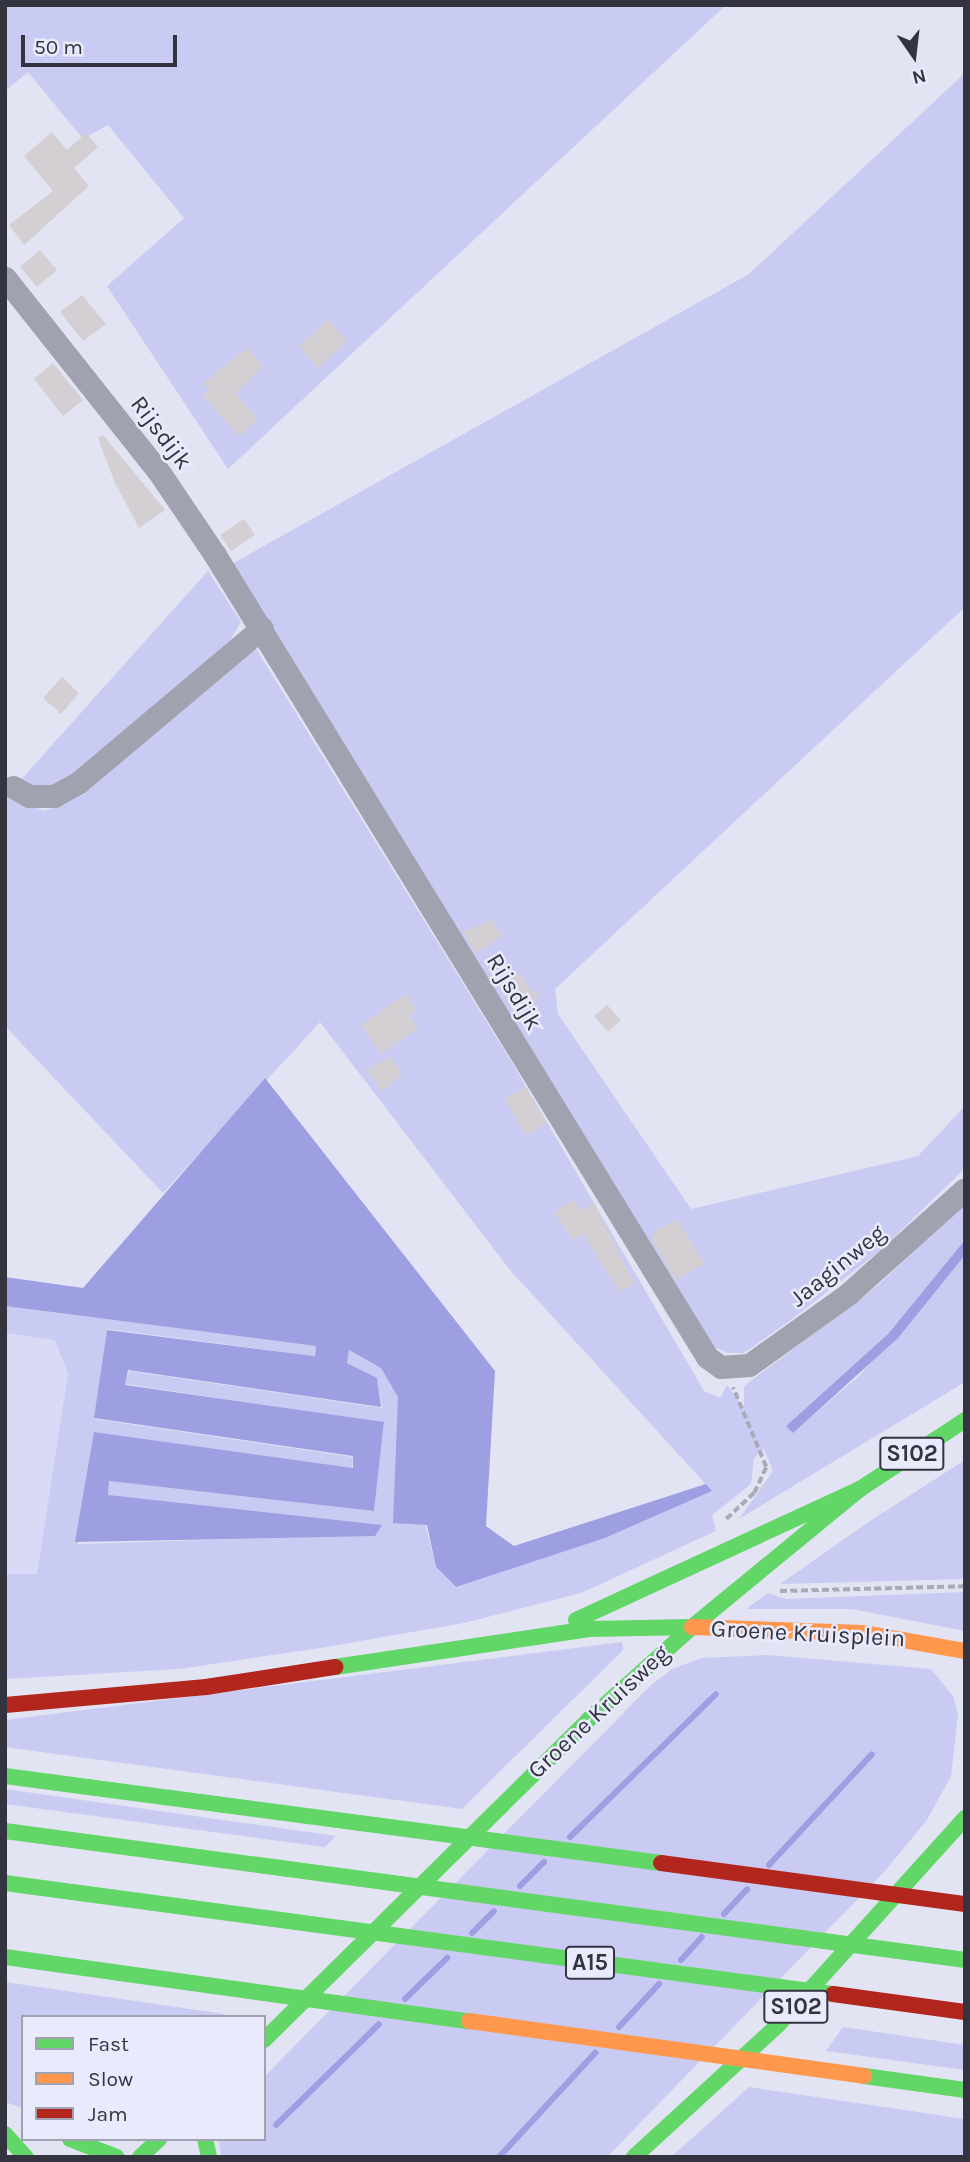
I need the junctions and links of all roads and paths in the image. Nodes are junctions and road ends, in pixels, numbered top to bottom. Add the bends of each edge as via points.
1 (5, 278) edge
2 (262, 628) junction
3 (13, 787) dead end
4 (965, 1189) edge
5 (732, 1368) joint
6 (965, 1420) edge
7 (860, 1489) junction
8 (692, 1627) junction
9 (536, 1637) junction
10 (960, 1649) edge
11 (965, 1664) edge
12 (5, 1705) edge
13 (5, 1776) edge
14 (965, 1798) edge
15 (965, 1818) edge
16 (5, 1831) edge
17 (942, 1842) junction
18 (5, 1883) edge
19 (965, 1903) edge
20 (5, 1957) edge
21 (961, 1960) edge
22 (965, 2012) edge
23 (266, 2038) edge
24 (965, 2090) edge
25 (5, 2134) edge
26 (75, 2141) edge
27 (157, 2141) edge
28 (26, 2157) edge
29 (117, 2157) edge
30 (140, 2157) edge
31 (634, 2157) edge

1 - 2 street, Rijsdijk via 161,475
2 - 3 street via 79,782 54,796 29,796
2 - 5 street, Rijsdijk via 699,1349 721,1367
4 - 5 street, Jaaginweg via 848,1294 749,1365
6 - 7 main road, Groene Kruisweg / S102
7 - 8 main road, Groene Kruisweg / S102
7 - 9 main road, S102 via 685,1574
8 - 9 main road, Groene Kruisplein via 642,1625
8 - 10 main road, Groene Kruisplein via 863,1633
8 - 23 main road, Groene Kruisweg / S102 via 579,1730
9 - 12 main road via 219,1685
10 - 11 main road
13 - 19 main road
14 - 17 main road, S102
15 - 17 main road, S102
16 - 21 main road, A15
17 - 31 main road, S102 via 779,2024
18 - 22 main road, A15
20 - 24 main road
25 - 28 main road
26 - 29 main road
27 - 30 main road

